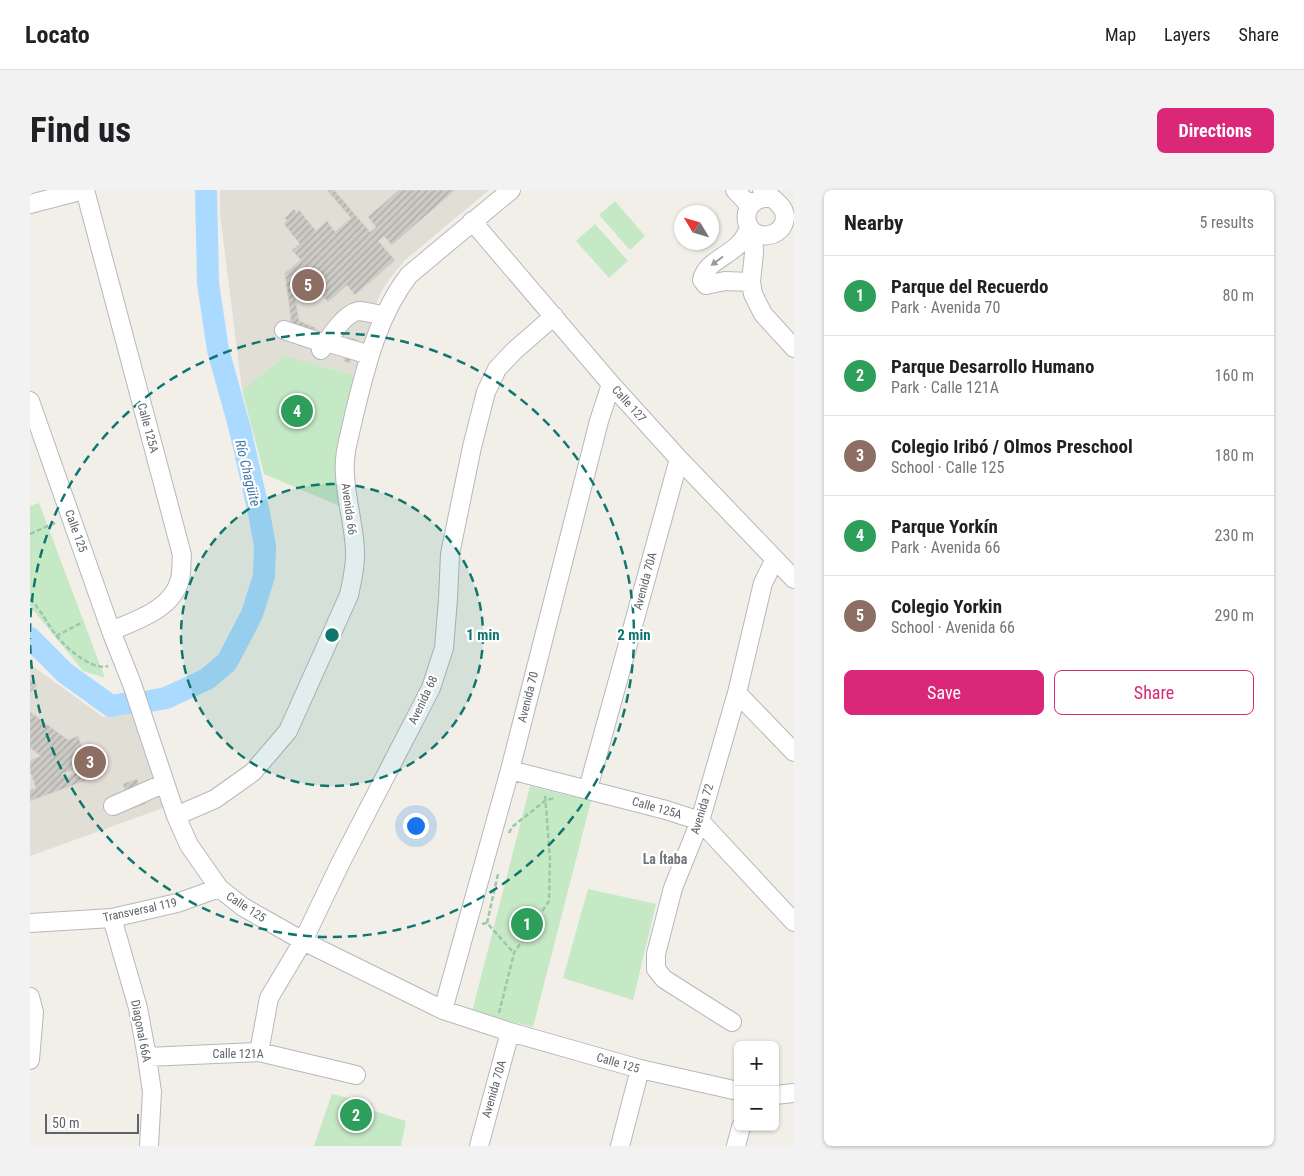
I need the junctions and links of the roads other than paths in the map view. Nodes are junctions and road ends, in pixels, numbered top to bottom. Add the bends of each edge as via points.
1 (84, 190) edge
2 (511, 190) edge
3 (735, 190) edge
4 (767, 194) edge
5 (30, 204) edge
6 (750, 206) junction
7 (472, 222) junction
8 (751, 229) junction
9 (773, 235) junction
10 (754, 253) junction
11 (751, 282) junction
12 (384, 316) junction
13 (554, 316) junction
14 (284, 335) dead end
15 (324, 346) junction
16 (794, 348) edge
17 (368, 360) junction
18 (611, 384) junction
19 (30, 401) edge
20 (679, 459) junction
21 (775, 559) junction
22 (794, 579) edge
23 (112, 631) junction
24 (737, 693) junction
25 (794, 752) edge
26 (510, 770) junction
27 (165, 783) junction
28 (581, 787) junction
29 (113, 806) dead end
30 (176, 816) junction
31 (700, 821) junction
32 (219, 888) junction
33 (112, 918) junction
34 (794, 922) edge
35 (30, 923) edge
36 (302, 941) junction
37 (30, 997) edge
38 (444, 1010) junction
39 (732, 1022) dead end
40 (503, 1030) junction
41 (259, 1052) junction
42 (147, 1057) junction
43 (30, 1060) edge
44 (640, 1069) junction
45 (356, 1075) dead end
46 (734, 1090) edge
47 (794, 1093) edge
48 (779, 1095) edge
49 (740, 1131) edge
50 (149, 1146) edge
51 (479, 1146) edge
52 (620, 1146) edge
53 (736, 1146) edge

1 - 5 street
1 - 23 street, Calle 125A via 182,555 180,579 171,598 156,611
2 - 7 street, Avenida 66
3 - 6 street
4 - 6 street
4 - 9 street via 780,203 784,211 784,221
6 - 8 street via 746,219
7 - 12 street, Avenida 66 via 409,274
7 - 13 street, Calle 127
8 - 9 street via 763,236
8 - 10 street
8 -> 11 street via 742,243 706,270 702,280 706,285 725,281
9 - 10 street
10 - 11 street
11 - 16 street via 757,305
12 - 15 street via 358,311 352,314 332,333
12 - 17 street, Avenida 66
13 - 18 street, Calle 127
13 - 36 street, Avenida 68 via 497,370 486,392 450,554 444,648 431,688
14 - 15 street
15 - 17 street
17 - 30 street, Avenida 66 via 345,454 355,550 349,595 288,731 253,772 215,799
18 - 20 street, Calle 127
18 - 26 street, Avenida 70
19 - 23 street, Calle 125
20 - 21 street, Calle 127
20 - 28 street, Avenida 70A
21 - 22 street, Calle 127
21 - 24 street, Avenida 72 via 763,583
23 - 27 street, Calle 125
24 - 25 street
24 - 31 street, Avenida 72
26 - 28 street, Calle 125A
26 - 38 street, Avenida 70
27 - 29 street
27 - 30 street, Calle 125
28 - 31 street, Calle 125A
30 - 32 street, Calle 125 via 189,844
31 - 34 street, Calle 125A
31 - 39 street, Avenida 72 via 673,888 656,954 656,969 664,979
32 - 33 street, Transversal 119 via 177,903
32 - 36 street, Calle 125 via 243,907
33 - 35 street, Transversal 119
33 - 42 street, Diagonal 66A via 138,1008
36 - 38 street, Calle 125
36 - 41 street, Avenida 68 via 270,998
37 - 43 street via 34,1012
38 - 40 street, Calle 125
40 - 44 street, Calle 125
40 - 51 street, Avenida 70A
41 - 42 street, Calle 121A
41 - 45 street, Calle 121A
42 - 50 street, Diagonal 66A via 152,1092
44 - 46 street, Calle 125
44 - 52 street
47 - 48 street
49 - 53 street

